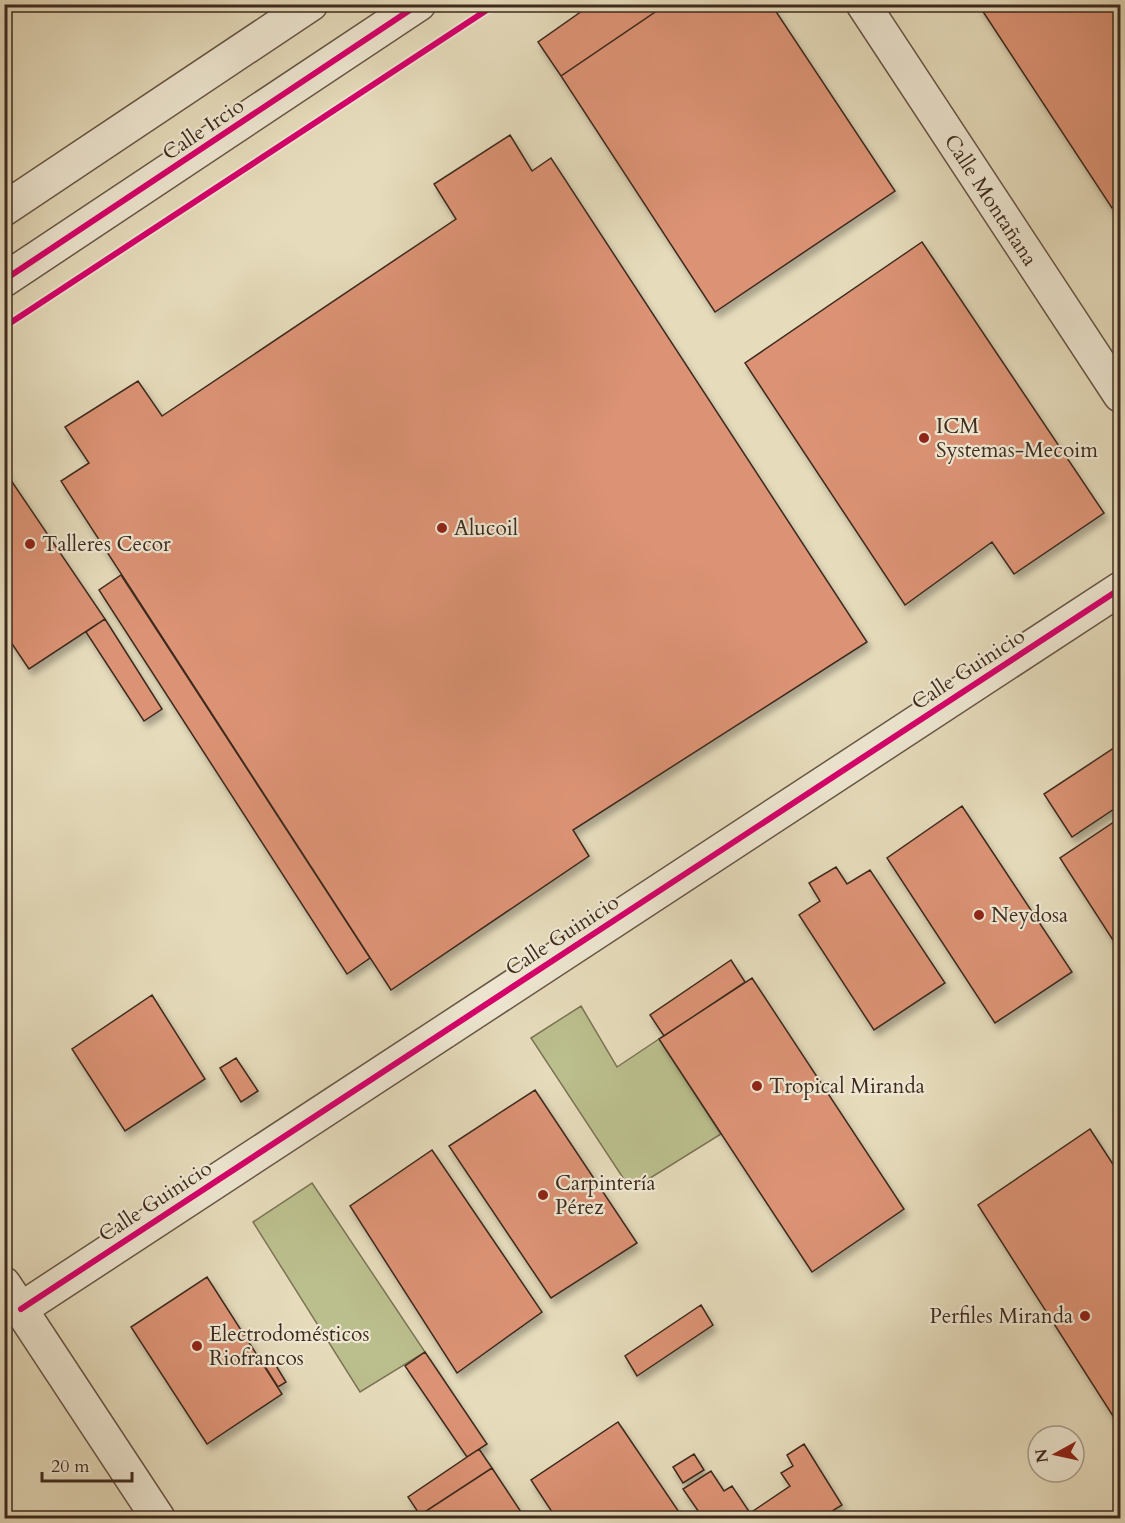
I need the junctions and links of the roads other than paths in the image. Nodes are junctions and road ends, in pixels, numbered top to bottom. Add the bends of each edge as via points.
1 (311, 4) edge
2 (419, 4) edge
3 (862, 4) edge
4 (4, 209) edge
5 (4, 280) edge
6 (1120, 395) edge
7 (1120, 589) edge
8 (13, 1296) edge
9 (158, 1518) edge

1 - 4 street, Calle Ircio
2 - 5 street, Calle Ircio
3 - 6 street, Calle Montañana
7 - 8 street, Calle Guinicio
8 - 9 street

